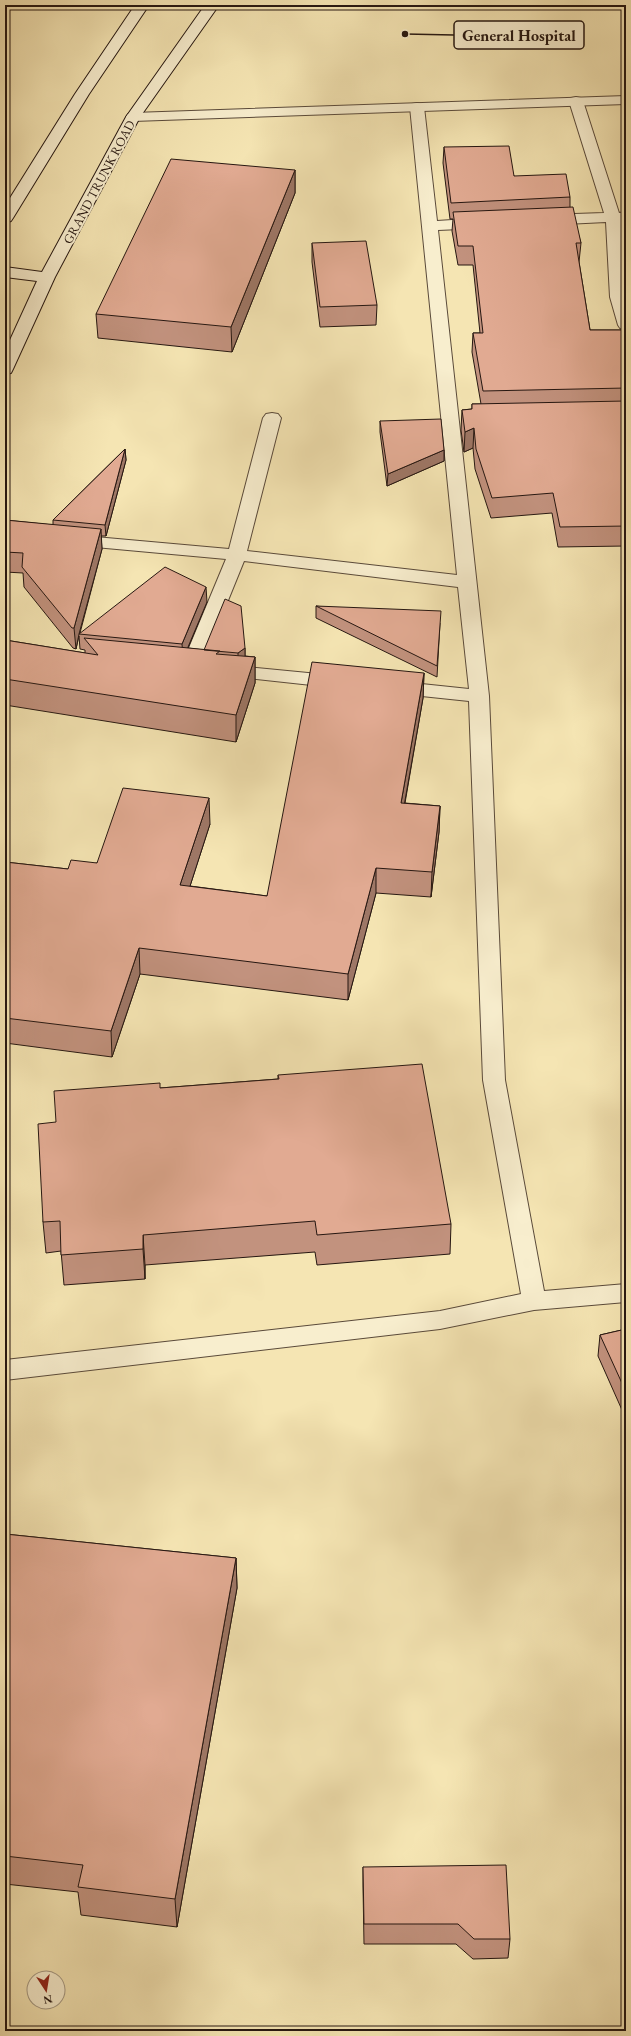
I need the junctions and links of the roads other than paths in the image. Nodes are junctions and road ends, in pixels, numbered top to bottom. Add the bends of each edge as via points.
1 (142, 5) edge
2 (212, 5) edge
3 (626, 100) edge
4 (576, 101) junction
5 (417, 107) junction
6 (134, 117) junction
7 (620, 217) edge
8 (5, 218) edge
9 (534, 221) edge
10 (502, 222) edge
11 (430, 226) junction
12 (5, 272) edge
13 (48, 277) junction
14 (622, 297) edge
15 (626, 325) edge
16 (5, 370) edge
17 (272, 418) dead end
18 (59, 539) edge
19 (237, 555) junction
20 (467, 582) junction
21 (479, 696) junction
22 (626, 1293) edge
23 (534, 1300) junction
24 (5, 1370) edge

1 - 8 street via 82,94
2 - 6 street, GRAND TRUNK ROAD
3 - 4 street
4 - 5 street
4 - 7 street
5 - 6 street
5 - 11 street
6 - 13 street, GRAND TRUNK ROAD
7 - 9 street
7 - 14 street
10 - 11 street
11 - 20 street via 458,418
12 - 13 street
13 - 16 street, GRAND TRUNK ROAD
14 - 15 street
17 - 19 street
18 - 19 street
19 - 20 street
19 - 21 street via 183,667
20 - 21 street
21 - 23 street via 494,1080
22 - 23 street
23 - 24 street via 440,1320

